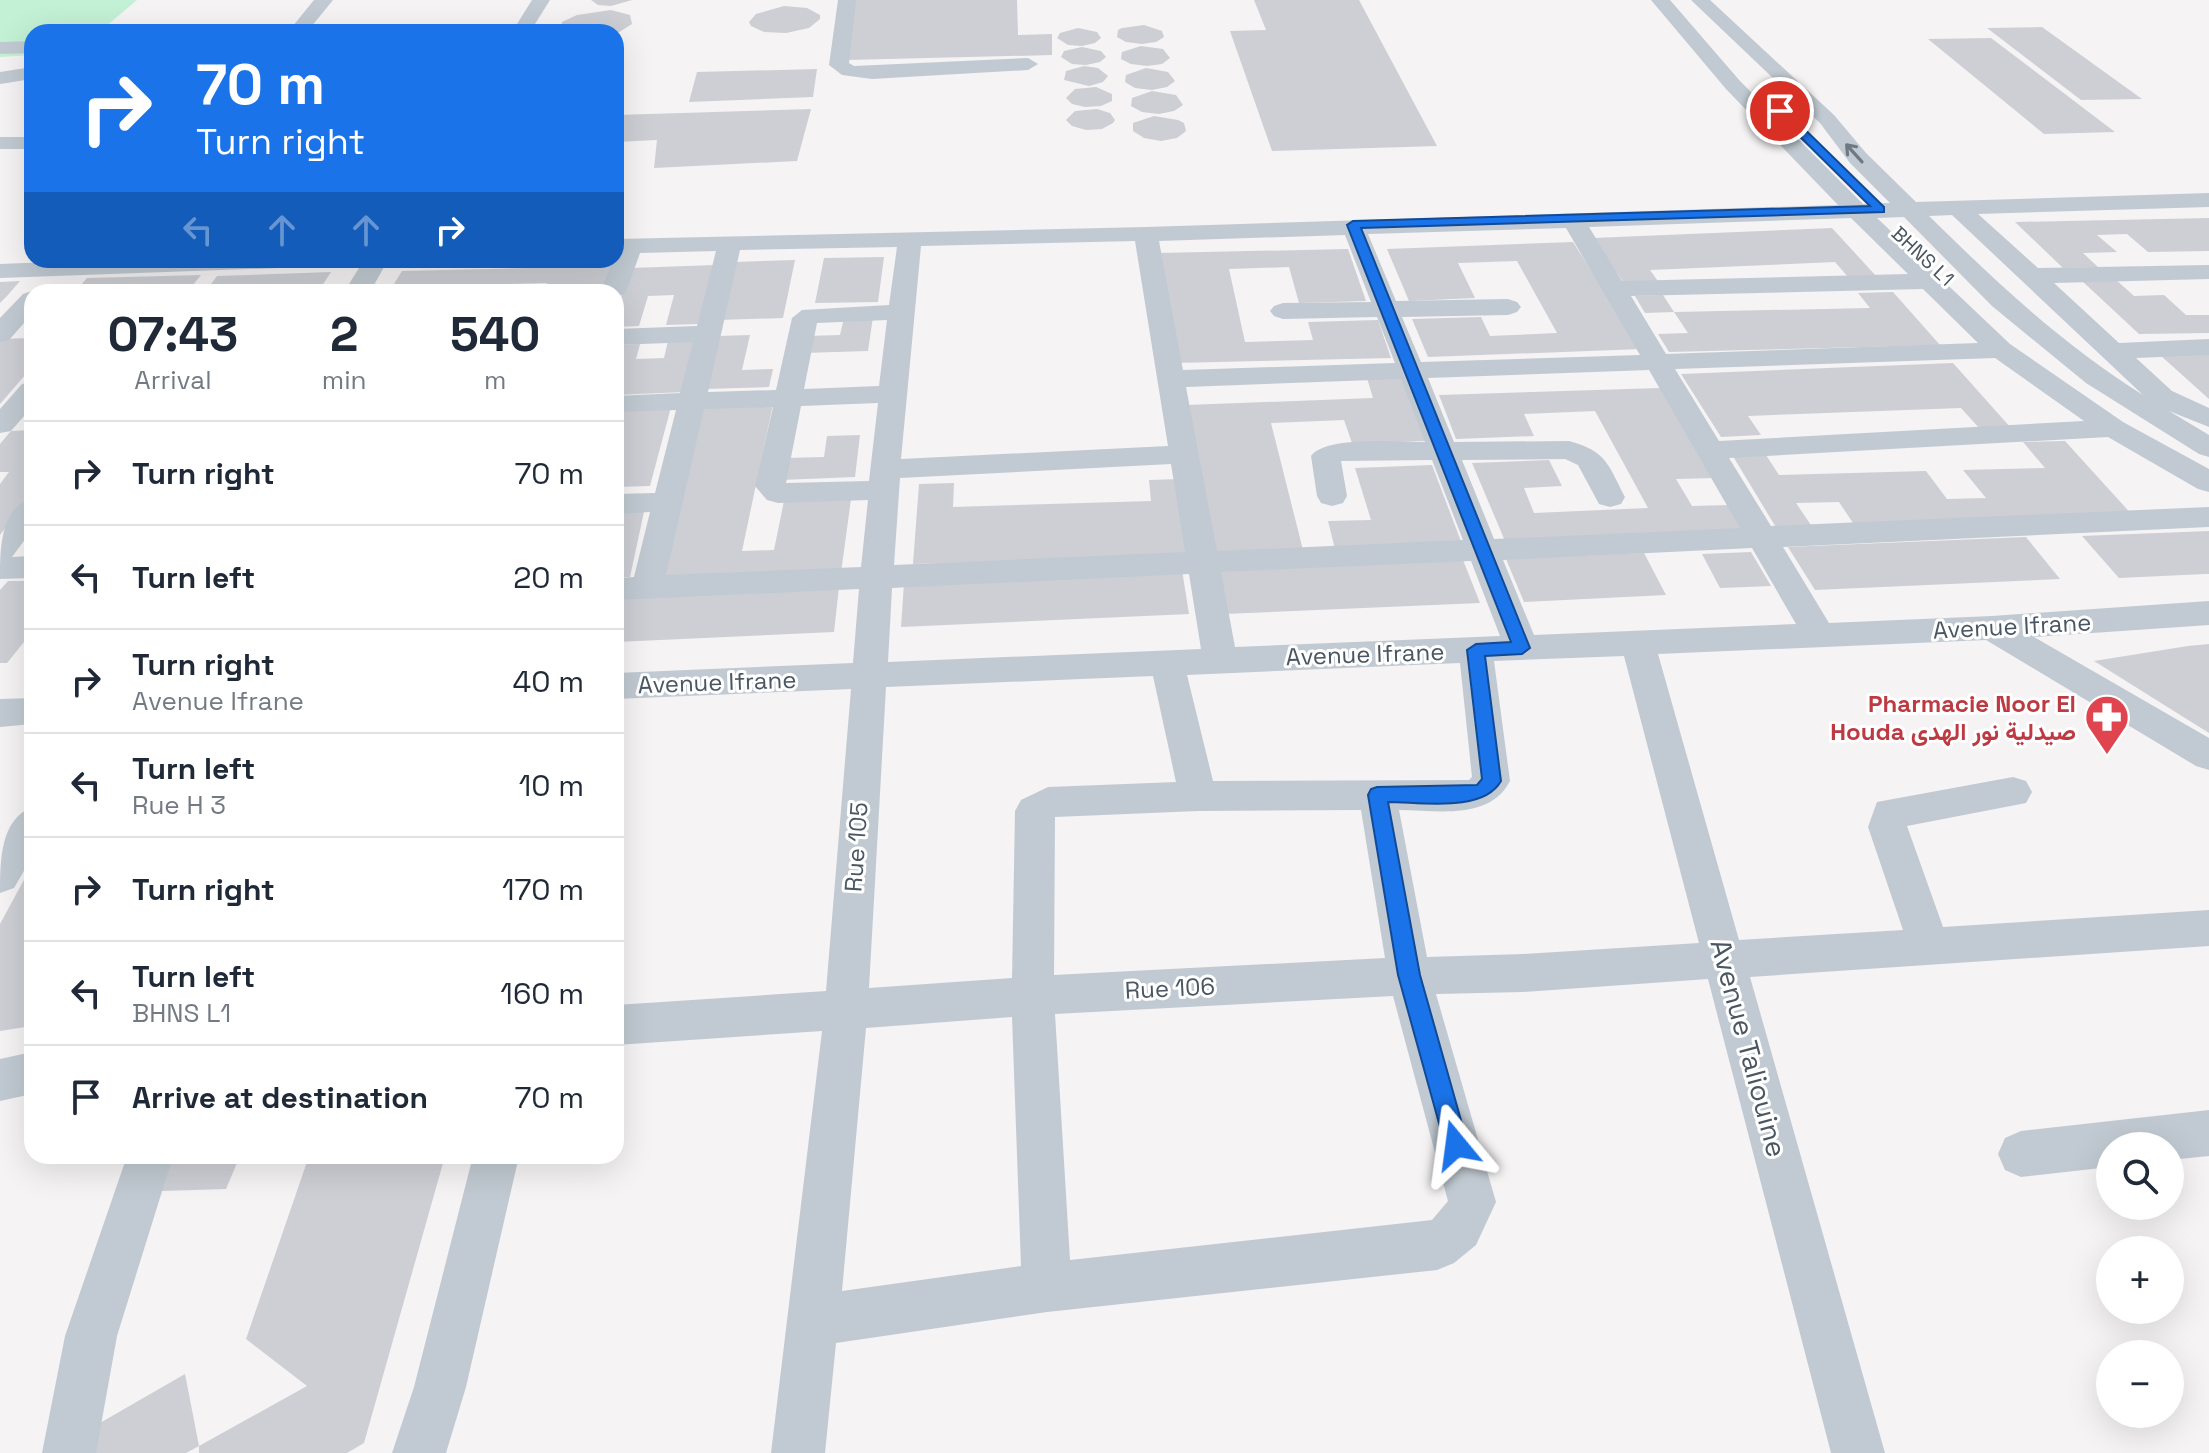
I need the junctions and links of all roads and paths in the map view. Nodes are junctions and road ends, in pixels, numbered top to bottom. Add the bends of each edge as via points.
1 (324, 0) edge
2 (541, 0) edge
3 (847, 0) edge
4 (1660, 0) edge
5 (1674, 0) edge
6 (1700, 0) edge
7 (304, 24) edge
8 (526, 24) edge
9 (24, 47) edge
10 (0, 48) edge
11 (1028, 64) dead end
12 (24, 74) edge
13 (0, 78) edge
14 (2, 143) dead end
15 (24, 143) edge
16 (2209, 200) edge
17 (1957, 207) junction
18 (1908, 209) junction
19 (1870, 210) junction
20 (1573, 220) junction
21 (1353, 225) junction
22 (1146, 234) junction
23 (910, 240) junction
24 (730, 243) junction
25 (624, 246) edge
26 (100, 268) edge
27 (219, 268) edge
28 (59, 269) junction
29 (0, 271) edge
30 (2209, 272) edge
31 (2030, 276) junction
32 (1930, 281) junction
33 (45, 284) edge
34 (206, 284) edge
35 (1614, 289) junction
36 (1508, 307) dead end
37 (24, 308) edge
38 (1283, 311) dead end
39 (1387, 311) junction
40 (900, 312) junction
41 (24, 332) edge
42 (0, 334) edge
43 (708, 334) junction
44 (624, 337) edge
45 (2209, 347) edge
46 (2001, 350) junction
47 (2109, 351) junction
48 (1657, 362) junction
49 (1411, 371) junction
50 (1172, 379) junction
51 (892, 394) junction
52 (788, 398) junction
53 (24, 399) edge
54 (692, 401) junction
55 (624, 404) edge
56 (2209, 418) edge
57 (24, 424) edge
58 (0, 425) edge
59 (2113, 428) junction
60 (2209, 448) edge
61 (1710, 450) junction
62 (1444, 451) junction
63 (1185, 454) junction
64 (2209, 469) edge
65 (886, 480) junction
66 (2209, 482) edge
67 (1332, 496) dead end
68 (1610, 497) dead end
69 (666, 502) junction
70 (624, 504) edge
71 (2209, 517) edge
72 (24, 518) edge
73 (1761, 537) junction
74 (1482, 549) junction
75 (0, 550) edge
76 (1204, 561) junction
77 (24, 567) edge
78 (0, 568) edge
79 (878, 577) junction
80 (631, 588) edge
81 (2209, 613) edge
82 (1992, 628) junction
83 (1820, 636) junction
84 (1638, 643) junction
85 (1522, 648) junction
86 (1476, 650) junction
87 (1220, 660) junction
88 (1167, 662) junction
89 (868, 675) junction
90 (624, 686) edge
91 (24, 712) edge
92 (0, 713) edge
93 (2209, 756) edge
94 (2013, 792) dead end
95 (1377, 795) junction
96 (1198, 796) junction
97 (21, 838) edge
98 (0, 876) edge
99 (2209, 928) edge
100 (1929, 945) junction
101 (1725, 959) junction
102 (1409, 975) junction
103 (1033, 996) junction
104 (846, 1010) junction
105 (624, 1024) edge
106 (24, 1075) edge
107 (0, 1080) edge
108 (2209, 1133) edge
109 (2021, 1154) dead end
110 (147, 1164) edge
111 (494, 1164) edge
112 (1047, 1287) junction
113 (812, 1321) junction
114 (69, 1453) edge
115 (419, 1453) edge
116 (798, 1453) edge
117 (1858, 1453) edge

1 - 7 street
2 - 8 street
3 - 11 street via 839,65 849,71
4 - 19 street via 1733,85
5 - 19 street, BHNS L1
18 -> 6 street via 1827,119
9 - 10 street
12 - 13 street
14 - 15 street
16 - 17 street
17 - 18 street
17 - 31 street
18 - 19 street
18 - 60 street via 2001,301 2060,350
19 - 20 street
19 - 32 street
19 - 64 street, BHNS L1 via 2051,372
20 - 21 street
20 - 35 street
21 - 22 street
21 - 39 street
22 - 23 street
22 - 50 street
23 - 24 street
23 - 40 street, Rue 105
24 - 25 street
24 - 43 street
26 - 28 street
27 - 34 street
28 - 29 street
28 - 33 street
30 - 31 street
31 - 47 street
32 - 35 street
32 - 46 street
35 - 48 street
36 - 39 street
37 - 42 street
38 - 39 street
39 - 49 street
40 - 51 street, Rue 105
40 - 52 street via 806,317
41 - 42 street
43 - 44 street
43 - 54 street
45 - 47 street
46 - 48 street
46 - 59 street
47 - 56 street via 2162,397
48 - 49 street
48 - 61 street
49 - 50 street
49 - 62 street
50 - 63 street
51 - 52 street
51 - 65 street, Rue 105
52 - 54 street
52 - 65 street via 770,489 778,493
53 - 58 street
54 - 55 street
54 - 69 street
57 - 58 street
59 - 61 street
59 - 66 street
61 - 73 street
62 - 67 street via 1330,453 1326,456
62 - 68 street via 1569,450 1590,459
62 - 74 street
63 - 65 street
63 - 76 street
65 - 79 street, Rue 105
69 - 70 street
69 - 80 street
71 - 73 street
72 - 75 street
73 - 74 street
73 - 83 street
74 - 76 street
74 - 85 street
76 - 79 street
76 - 87 street
77 - 78 street
79 - 80 street
79 - 89 street, Rue 105
81 - 82 street, Avenue Ifrane
82 - 83 street, Avenue Ifrane
82 - 93 street
83 - 84 street, Avenue Ifrane
84 - 85 street, Avenue Ifrane
84 - 101 street, Avenue Taliouine
85 - 86 street, Avenue Ifrane
86 - 87 street, Avenue Ifrane
86 - 95 street via 1491,781 1473,795
87 - 88 street, Avenue Ifrane
88 - 89 street, Avenue Ifrane
88 - 96 street
89 - 90 street, Avenue Ifrane
89 - 104 street, Rue 105
91 - 92 street
94 - 100 street via 1890,813 1887,827
95 - 96 street
95 - 102 street
96 - 103 street via 1048,802 1034,811
97 - 98 street
99 - 100 street, Rue 106
100 - 101 street, Rue 106
101 - 102 street, Rue 106
101 - 117 street, Avenue Taliouine
102 - 103 street, Rue 106
102 - 112 street via 1472,1202 1452,1237 1437,1246
103 - 104 street, Rue 106
103 - 112 street
104 - 105 street, Rue 106
104 - 113 street, Rue 105
106 - 107 street
108 - 109 street
110 - 114 street via 91,1336
111 - 115 street
112 - 113 street
113 - 116 street, Rue 105

